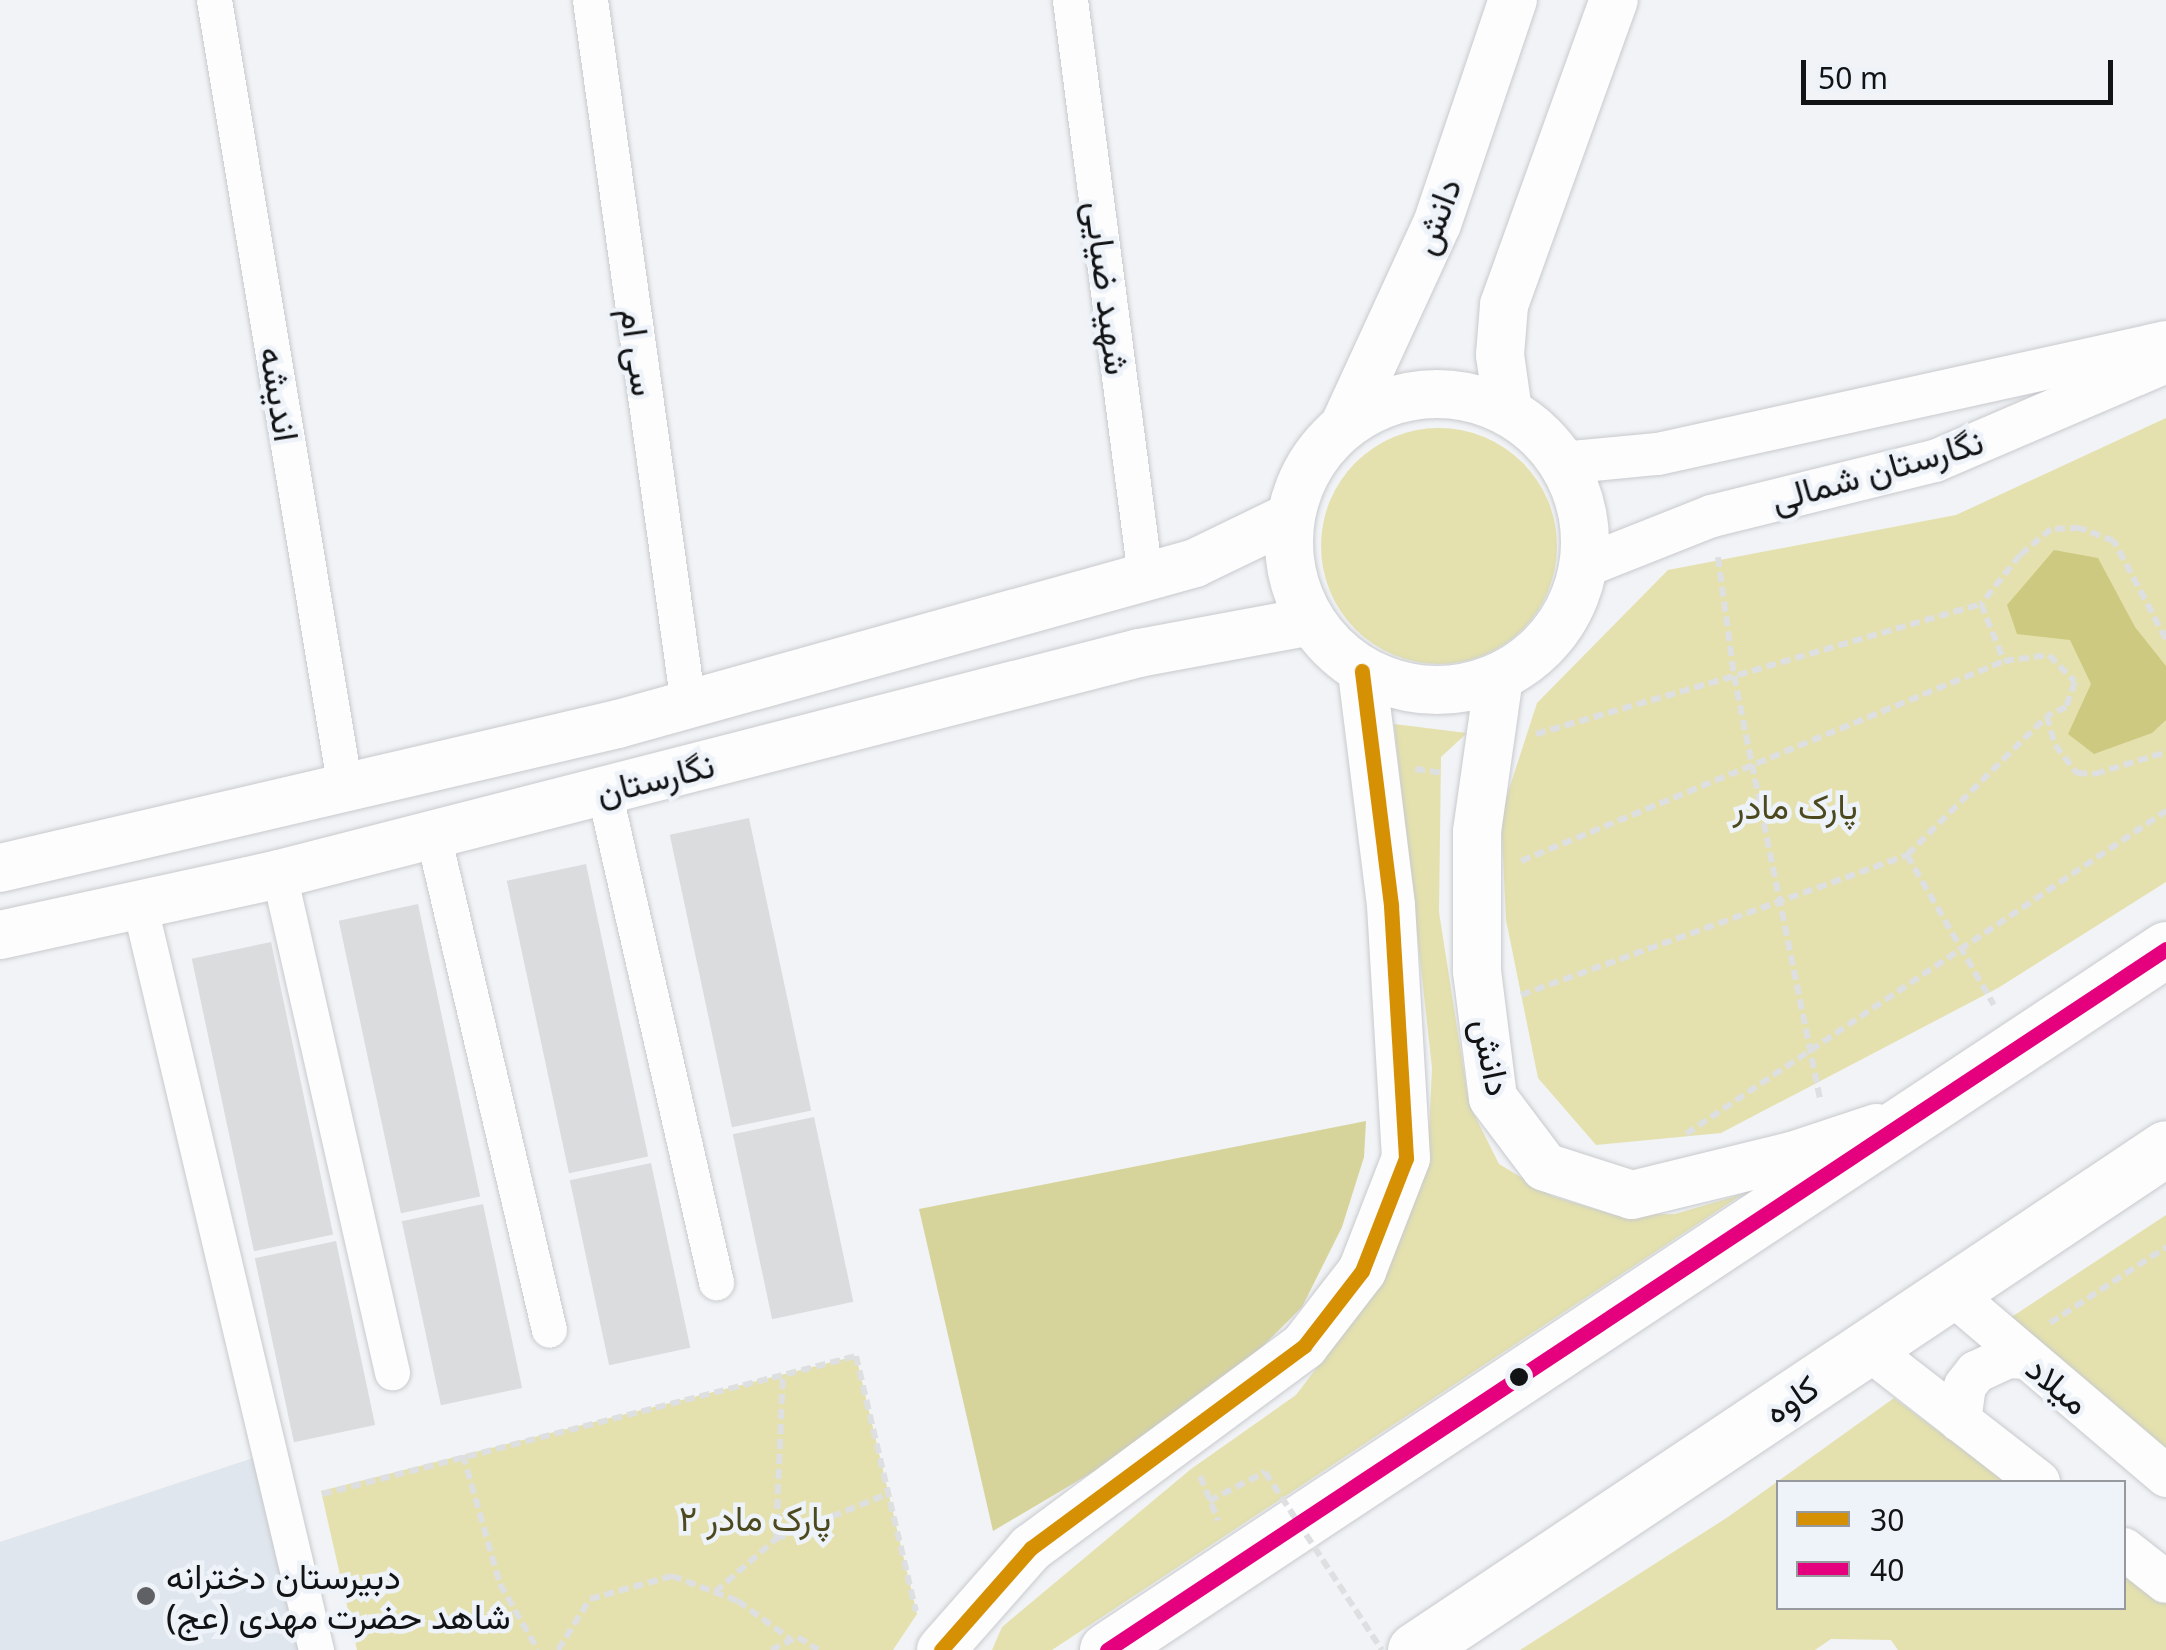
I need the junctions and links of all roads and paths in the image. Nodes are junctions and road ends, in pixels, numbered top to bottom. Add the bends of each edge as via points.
1 (214, 0) edge
2 (590, 0) edge
3 (1070, 0) edge
4 (1512, 0) edge
5 (1614, 0) edge
6 (2166, 342) edge
7 (2166, 362) edge
8 (1508, 411) junction
9 (1344, 426) junction
10 (1562, 463) junction
11 (1712, 516) junction
12 (1290, 517) junction
13 (1583, 566) junction
14 (1145, 576) junction
15 (1981, 604) junction
16 (1310, 621) junction
17 (2165, 637) edge
18 (2004, 660) junction
19 (1362, 671) junction
20 (1734, 676) junction
21 (1499, 678) junction
22 (688, 704) junction
23 (2047, 716) junction
24 (2166, 752) edge
25 (1370, 762) junction
26 (1488, 763) junction
27 (1752, 766) junction
28 (345, 788) junction
29 (604, 791) junction
30 (2166, 811) edge
31 (433, 835) junction
32 (1907, 855) junction
33 (0, 868) edge
34 (279, 874) junction
35 (1476, 880) junction
36 (1783, 900) junction
37 (139, 902) junction
38 (0, 935) edge
39 (2166, 948) edge
40 (1960, 949) junction
41 (1482, 1009) junction
42 (2018, 1046) junction
43 (1811, 1052) junction
44 (1908, 1117) junction
45 (1829, 1144) junction
46 (1669, 1145) dead end
47 (2166, 1148) edge
48 (2166, 1247) edge
49 (716, 1282) dead end
50 (1950, 1292) junction
51 (549, 1330) dead end
52 (1867, 1348) junction
53 (2019, 1352) junction
54 (392, 1372) dead end
55 (783, 1374) junction
56 (1960, 1421) junction
57 (1186, 1437) junction
58 (463, 1455) junction
59 (2166, 1476) edge
60 (2036, 1480) edge
61 (890, 1492) junction
62 (1208, 1500) junction
63 (325, 1508) dead end
64 (776, 1539) junction
65 (2126, 1551) edge
66 (1240, 1561) junction
67 (2166, 1582) edge
68 (716, 1592) junction
69 (789, 1638) junction
70 (925, 1638) edge
71 (316, 1650) edge
72 (538, 1650) edge
73 (558, 1650) edge
74 (771, 1650) edge
75 (818, 1650) edge
76 (1106, 1650) edge
77 (1382, 1650) edge
78 (1415, 1650) edge

1 - 28 street, اندیشه
2 - 22 street, سی ام
3 - 14 street, شهید ضیایی
4 - 9 main road, دانش via 1436,224
5 - 8 main road via 1504,305 1500,355
6 - 10 street, نگارستان شمالی via 1658,454
7 - 11 street, نگارستان شمالی via 1934,460
8 - 9 main road via 1467,396 1424,394 1382,404
8 - 10 main road
9 - 12 main road via 1300,483
10 - 13 main road via 1578,496
11 - 13 street, نگارستان شمالی
11 - 20 path
12 - 14 main road, نگارستان via 1195,563
12 - 16 main road via 1288,553
13 - 21 main road via 1568,612
14 - 22 main road, نگارستان
15 - 17 path via 2051,528 2080,528 2114,541
15 - 18 path
15 - 20 path
16 - 19 main road
16 - 29 main road, نگارستان via 1140,653
18 - 23 path via 2049,655 2075,682 2066,706
18 - 27 path
19 - 21 main road via 1406,688 1454,690
19 - 25 main road
20 - 26 path
20 - 27 path
21 - 26 main road, دانش
22 - 28 main road, نگارستان
23 - 24 path via 2054,745 2077,772 2095,774
23 - 32 path
25 - 26 path
25 - 57 main road via 1391,905 1406,1158 1362,1271 1304,1346
26 - 35 main road, دانش
27 - 35 path
27 - 36 path
28 - 33 main road, نگارستان
29 - 31 main road, نگارستان
29 - 49 street
30 - 40 path
31 - 34 main road, نگارستان
31 - 51 street
32 - 36 path
32 - 40 path
34 - 37 main road, نگارستان
34 - 54 street
35 - 41 main road, دانش
36 - 41 path
36 - 43 path
37 - 38 main road, نگارستان
37 - 71 street
39 - 42 main road
40 - 42 path
40 - 43 path
41 - 45 main road, دانش via 1493,1098 1545,1167 1632,1195
42 - 44 main road
43 - 45 path
43 - 46 path
44 - 45 main road, دانش
44 - 66 main road
47 - 50 main road, کاوه
48 - 53 path
50 - 52 main road, کاوه
50 - 53 street, میلاد
52 - 56 street
52 - 78 main road, کاوه
53 - 56 street via 1976,1372 1959,1403
53 - 59 street, میلاد
55 - 58 path
55 - 61 path via 856,1356
55 - 64 path
56 - 60 street
57 - 62 path
57 - 70 main road via 1031,1548
58 - 63 path via 321,1491
58 - 72 path via 500,1584
61 - 64 path
61 - 70 path
62 - 66 path
62 - 77 path, bridge via 1265,1472
64 - 68 path
65 - 67 street
66 - 76 main road
68 - 69 path
68 - 73 path via 672,1576 590,1599
69 - 74 path
69 - 75 path

